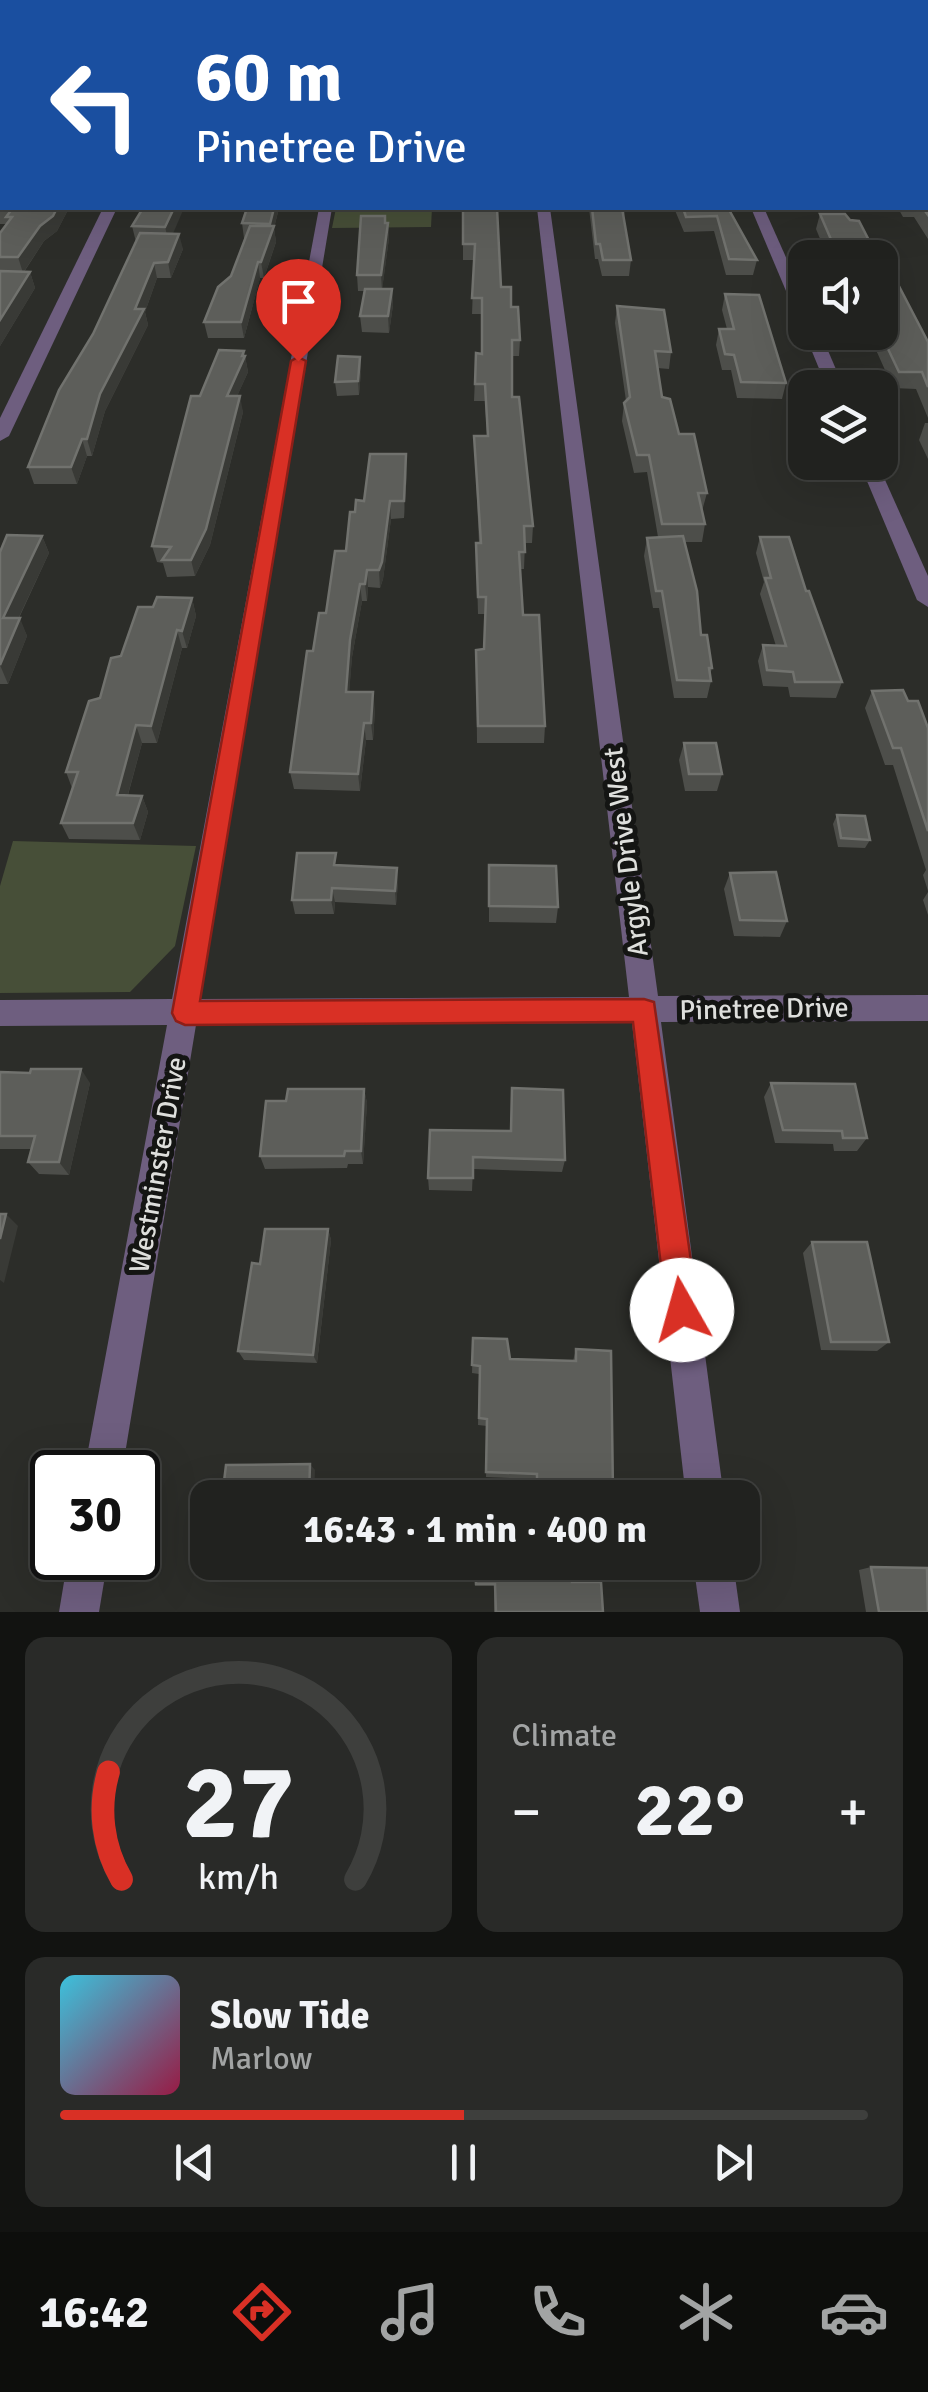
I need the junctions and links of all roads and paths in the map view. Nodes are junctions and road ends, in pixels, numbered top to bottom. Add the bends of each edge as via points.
1 (109, 210) edge
2 (325, 210) edge
3 (544, 210) edge
4 (758, 210) edge
5 (788, 278) edge
6 (0, 436) edge
7 (876, 480) edge
8 (928, 600) edge
9 (928, 1008) edge
10 (644, 1010) junction
11 (0, 1013) edge
12 (185, 1013) junction
13 (108, 1450) edge
14 (703, 1480) edge
15 (84, 1580) edge
16 (716, 1580) edge
17 (79, 1612) edge
18 (720, 1612) edge

1 - 6 street
2 - 12 street, Westminster Drive
3 - 10 street, Argyle Drive West
4 - 5 street
7 - 8 street
9 - 10 street, Pinetree Drive
10 - 12 street, Pinetree Drive
10 - 14 street, Argyle Drive West
11 - 12 street, Pinetree Drive
12 - 13 street, Westminster Drive
15 - 17 street
16 - 18 street

